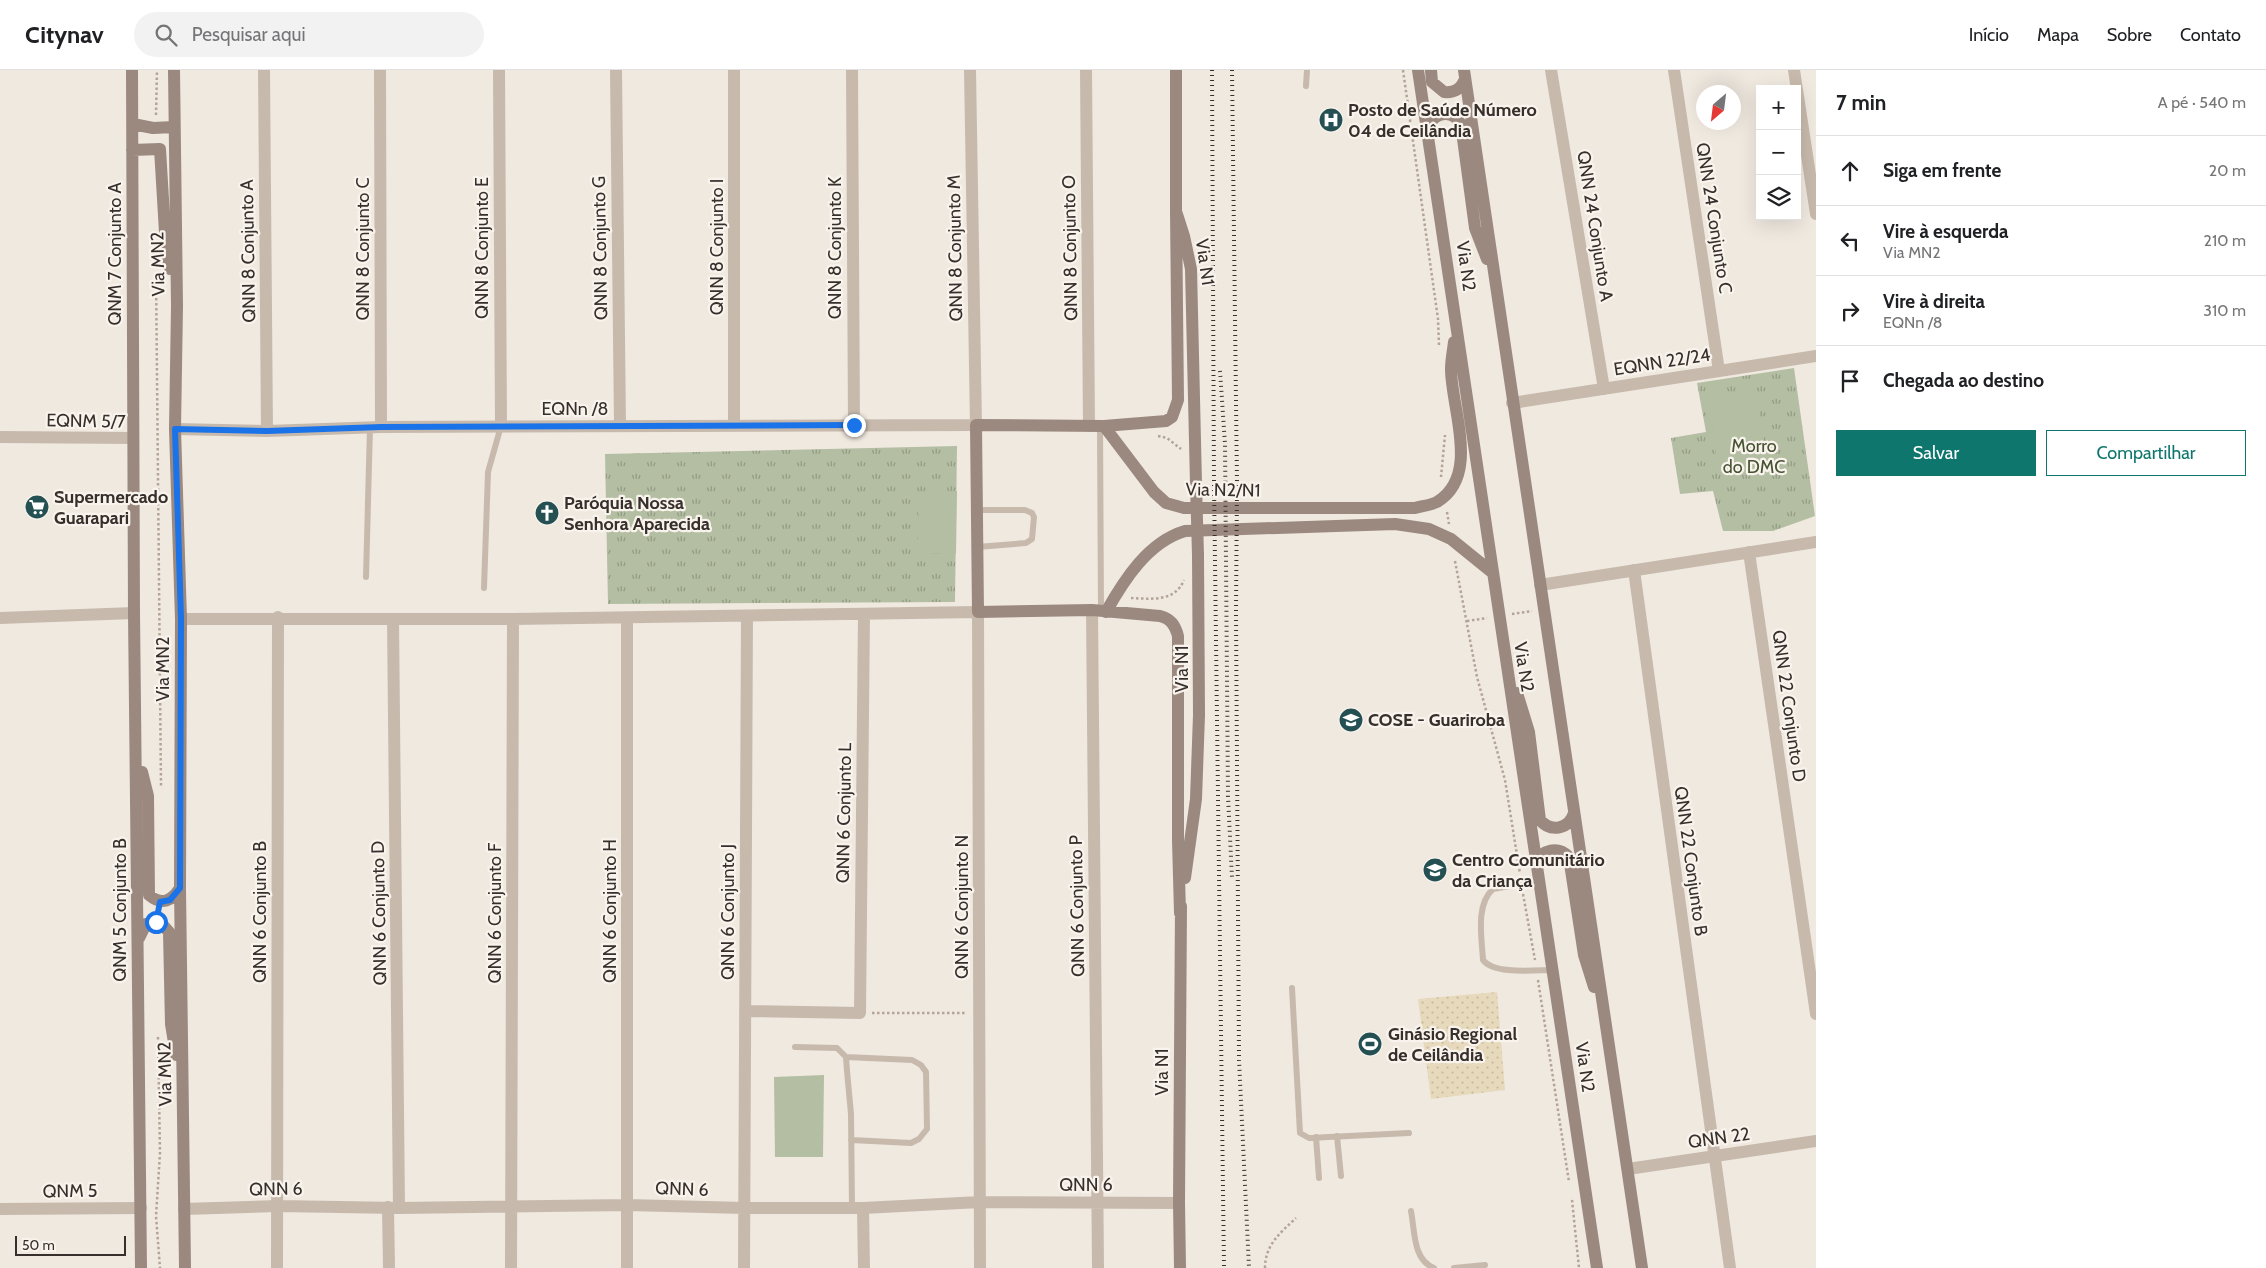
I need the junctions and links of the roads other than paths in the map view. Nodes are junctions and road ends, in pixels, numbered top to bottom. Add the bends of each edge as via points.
1 (132, 70) edge
2 (174, 70) edge
3 (264, 70) edge
4 (380, 70) edge
5 (499, 70) edge
6 (616, 70) edge
7 (734, 70) edge
8 (852, 70) edge
9 (970, 70) edge
10 (1086, 70) edge
11 (1176, 70) edge
12 (1307, 70) edge
13 (1418, 70) edge
14 (1430, 70) edge
15 (1551, 70) edge
16 (1674, 70) edge
17 (1794, 70) edge
18 (1465, 75) edge
19 (1306, 86) dead end
20 (133, 124) junction
21 (1428, 126) junction
22 (174, 127) junction
23 (132, 150) junction
24 (1176, 211) junction
25 (1816, 214) edge
26 (1494, 277) junction
27 (176, 306) junction
28 (1456, 325) junction
29 (1816, 356) edge
30 (1719, 371) junction
31 (1604, 389) junction
32 (1512, 403) junction
33 (734, 425) junction
34 (854, 425) junction
35 (501, 426) junction
36 (620, 426) junction
37 (976, 426) junction
38 (1098, 426) junction
39 (376, 427) junction
40 (175, 429) junction
41 (267, 431) junction
42 (0, 437) edge
43 (133, 438) junction
44 (976, 510) junction
45 (1816, 542) edge
46 (977, 547) junction
47 (1749, 552) junction
48 (1634, 570) junction
49 (1493, 573) junction
50 (366, 578) dead end
51 (1540, 585) junction
52 (484, 588) dead end
53 (1099, 611) junction
54 (978, 612) junction
55 (134, 613) junction
56 (864, 614) junction
57 (747, 616) junction
58 (278, 617) junction
59 (0, 618) edge
60 (627, 618) junction
61 (181, 619) junction
62 (393, 619) junction
63 (514, 619) junction
64 (1504, 652) junction
65 (137, 752) junction
66 (1574, 813) junction
67 (1536, 864) junction
68 (1539, 881) junction
69 (180, 888) junction
70 (1180, 913) junction
71 (138, 941) junction
72 (1554, 970) junction
73 (1292, 988) dead end
74 (745, 1011) junction
75 (1816, 1014) edge
76 (1606, 1028) junction
77 (795, 1047) dead end
78 (846, 1057) junction
79 (183, 1095) junction
80 (1409, 1132) dead end
81 (1337, 1136) junction
82 (1316, 1137) junction
83 (851, 1140) junction
84 (1816, 1141) edge
85 (1714, 1156) junction
86 (1628, 1169) junction
87 (1341, 1176) dead end
88 (1320, 1178) dead end
89 (980, 1202) junction
90 (1098, 1202) junction
91 (1178, 1203) junction
92 (628, 1205) junction
93 (278, 1206) junction
94 (511, 1206) junction
95 (394, 1207) junction
96 (141, 1208) junction
97 (744, 1208) junction
98 (858, 1208) junction
99 (0, 1209) edge
100 (184, 1209) junction
101 (1411, 1211) dead end
102 (1485, 1265) dead end
103 (141, 1268) edge
104 (185, 1268) edge
105 (277, 1268) edge
106 (389, 1268) edge
107 (511, 1268) edge
108 (627, 1268) edge
109 (744, 1268) edge
110 (864, 1268) edge
111 (980, 1268) edge
112 (1098, 1268) edge
113 (1180, 1268) edge
114 (1434, 1268) edge
115 (1454, 1268) edge
116 (1597, 1268) edge
117 (1642, 1268) edge
118 (1730, 1268) edge

1 - 20 main road, QNM 7 Conjunto A
2 - 22 main road, Via MN2
3 - 41 street, QNN 8 Conjunto A
4 - 39 street, QNN 8 Conjunto C
5 - 35 street, QNN 8 Conjunto E
6 - 36 street, QNN 8 Conjunto G
7 - 33 street, QNN 8 Conjunto I
8 - 34 street, QNN 8 Conjunto K
9 - 37 street, QNN 8 Conjunto M
10 - 38 street, QNN 8 Conjunto O
11 - 24 main road, Via N1
12 - 19 lane
13 - 21 main road, Via N2
14 - 18 main road via 1432,82 1444,92 1460,88
15 - 31 street, QNN 24 Conjunto A
16 - 30 street, QNN 24 Conjunto C
17 - 25 street
18 - 26 main road, Via N2
20 - 22 main road via 153,128
20 - 23 main road, QNM 7 Conjunto A
21 - 26 main road via 1435,116 1446,113 1455,116 1461,124 1475,228
21 - 28 main road, Via N2
22 - 27 main road, Via MN2
23 - 27 main road via 160,149 166,249
23 - 43 main road, QNM 7 Conjunto A
24 - 38 main road via 1176,410 1166,421
24 - 70 main road, Via N1, bridge via 1191,268 1200,716 1196,799
26 - 32 main road, Via N2
27 - 40 main road, Via MN2
28 - 38 main road, Via N2/N1 via 1451,369 1463,458 1445,497 1435,503 1415,508 1184,508 1166,503 1154,492
28 - 49 main road, Via N2
29 - 30 street, EQNN 22/24
30 - 31 street, EQNN 22/24
31 - 32 street, EQNN 22/24
32 - 51 main road, Via N2
33 - 34 street, EQNn /8
33 - 36 street, EQNn /8
34 - 37 street, EQNn /8
35 - 36 street, EQNn /8
35 - 39 street, EQNn /8
35 - 52 lane via 488,472
37 - 38 main road
37 - 44 main road
38 - 53 lane
39 - 41 street, EQNn /8
39 - 50 lane
40 - 41 street, EQNn /8
40 - 61 main road, Via MN2
42 - 43 street, EQNM 5/7
43 - 55 main road, EQNM 5/7
44 - 46 main road
44 - 46 lane via 1025,510 1032,512 1034,517 1032,538 1026,544
45 - 47 street
46 - 54 main road
47 - 48 street
47 - 75 street, QNN 22 Conjunto D
48 - 51 street
48 - 85 street, QNN 22 Conjunto B
49 - 53 main road via 1451,539 1429,529 1395,524 1184,531 1171,535 1155,547
49 - 64 main road, Via N2
51 - 66 main road, Via N2
53 - 54 main road
53 - 70 main road via 1169,618 1178,636
53 - 90 street, QNN 6 Conjunto P
54 - 56 street
54 - 89 street, QNN 6 Conjunto N
55 - 59 street
55 - 65 main road, QNM 5 Conjunto B
56 - 57 street
56 - 74 street, QNN 6 Conjunto L via 860,1013
57 - 60 street
57 - 74 street, QNN 6 Conjunto J
58 - 61 street
58 - 62 street
58 - 93 street, QNN 6 Conjunto B
60 - 63 street
60 - 92 street, QNN 6 Conjunto H
61 - 69 main road, Via MN2
62 - 63 street
62 - 95 street, QNN 6 Conjunto D
63 - 94 street, QNN 6 Conjunto F
64 - 66 main road via 1529,732 1540,820 1557,828 1568,824
64 - 67 main road, Via N2
65 - 69 main road via 148,796 149,895 160,902 170,900
65 - 71 main road, QNM 5 Conjunto B
66 - 76 main road, Via N2
67 - 68 main road, Via N2
67 - 76 main road via 1542,854 1552,850 1568,857 1584,955
68 - 72 main road, Via N2
68 - 72 lane via 1493,889 1485,899 1482,911 1483,960 1486,965 1498,969
69 - 79 main road, Via MN2
70 - 91 main road, Via N1
71 - 79 main road via 146,924 161,923 169,932 171,1024
71 - 96 main road, QNM 5 Conjunto B
72 - 116 main road, Via N2
73 - 82 lane via 1300,1133
74 - 97 street, QNN 6 Conjunto J
76 - 86 main road, Via N2
77 - 78 lane via 837,1048
78 - 83 lane
78 - 83 lane via 912,1060 926,1072 926,1129 919,1140 911,1143
79 - 100 main road, Via MN2
80 - 81 lane
81 - 82 lane
81 - 87 lane
82 - 88 lane
83 - 98 lane
84 - 85 street, QNN 22
85 - 86 street, QNN 22
85 - 118 street, QNN 22 Conjunto B
86 - 117 main road, Via N2
89 - 90 street, QNN 6
89 - 98 street, QNN 6
89 - 111 street, QNN 6 Conjunto N
90 - 91 street, QNN 6
90 - 112 street, QNN 6 Conjunto P
91 - 113 main road, Via N1
92 - 94 street, QNN 6
92 - 97 street, QNN 6
92 - 108 street, QNN 6 Conjunto H
93 - 95 street, QNN 6
93 - 100 street, QNN 6
93 - 105 street, QNN 6 Conjunto B
94 - 95 street, QNN 6
94 - 107 street, QNN 6 Conjunto F
95 - 106 street, QNN 6 Conjunto D
96 - 99 street, QNM 5
96 - 103 main road, QNM 5 Conjunto B
97 - 98 street, QNN 6
97 - 109 street, QNN 6 Conjunto J
98 - 110 street
100 - 104 main road, Via MN2
101 - 114 lane via 1419,1258
102 - 115 lane

